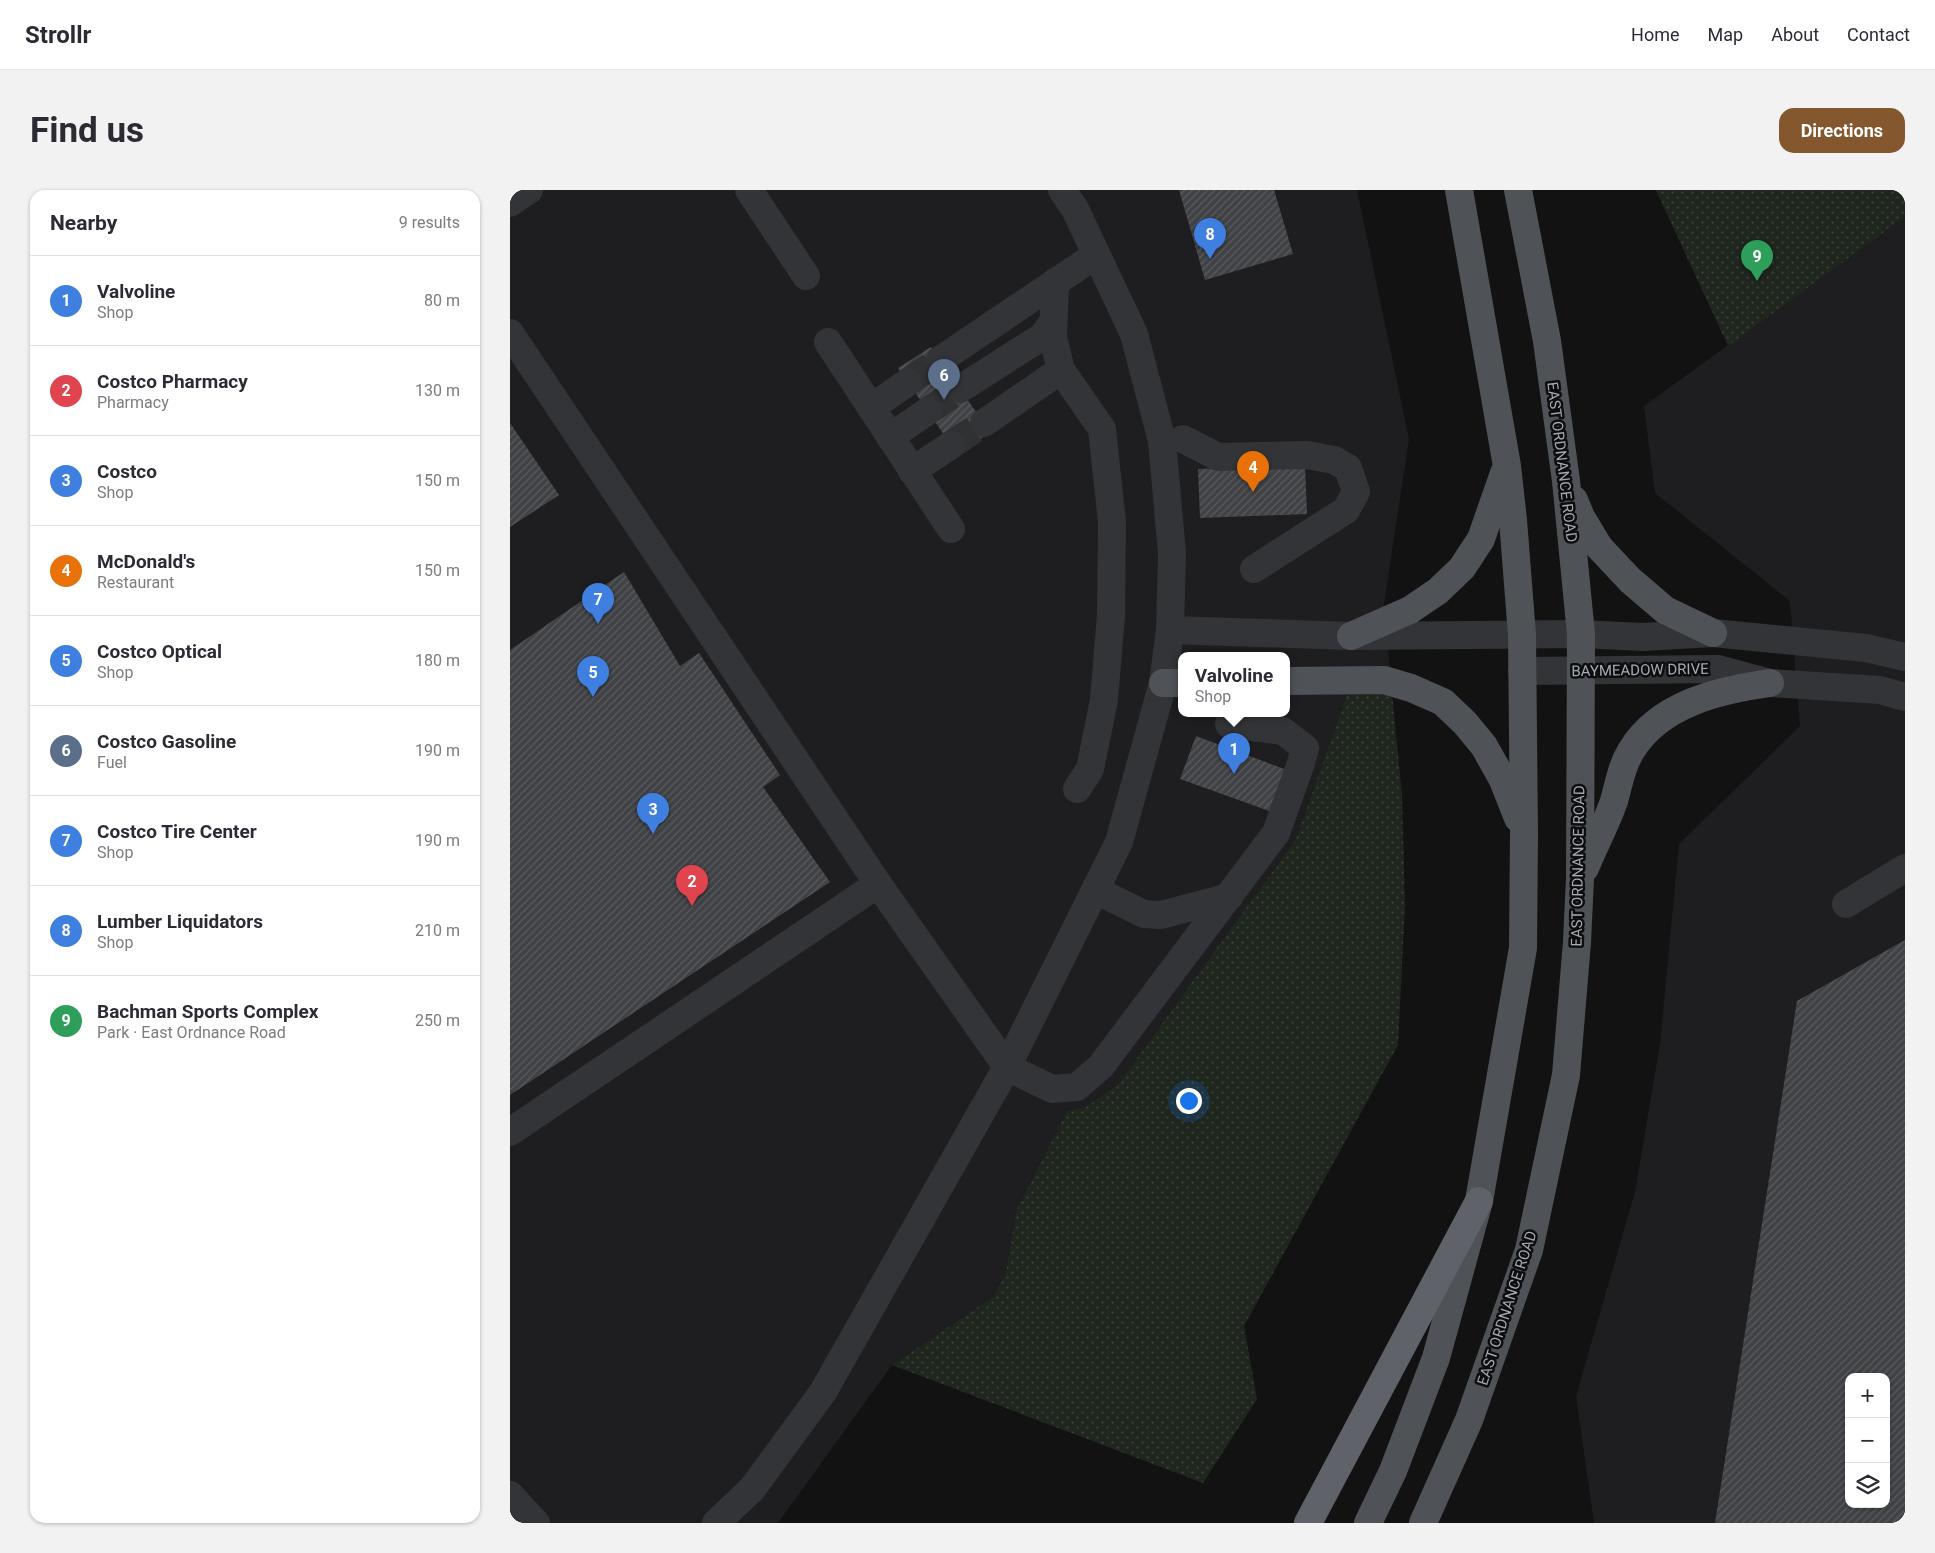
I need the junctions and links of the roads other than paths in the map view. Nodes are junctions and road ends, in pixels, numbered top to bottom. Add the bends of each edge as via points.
1 (530, 190) edge
2 (749, 190) edge
3 (1062, 190) edge
4 (1459, 190) edge
5 (1518, 190) edge
6 (510, 203) edge
7 (1096, 255) junction
8 (806, 276) dead end
9 (1055, 282) junction
10 (1053, 322) junction
11 (510, 333) edge
12 (828, 342) dead end
13 (940, 360) tunnel mouth
14 (1061, 370) junction
15 (908, 382) tunnel mouth
16 (960, 389) tunnel mouth
17 (871, 408) junction
18 (928, 411) tunnel mouth
19 (984, 423) tunnel mouth
20 (890, 437) junction
21 (1183, 439) dead end
22 (951, 445) tunnel mouth
23 (1506, 466) junction
24 (912, 471) junction
25 (1566, 481) junction
26 (951, 529) dead end
27 (1254, 569) dead end
28 (1170, 630) junction
29 (1581, 634) junction
30 (1713, 634) junction
31 (1522, 635) junction
32 (1351, 636) junction
33 (1905, 657) edge
34 (1581, 670) junction
35 (1522, 672) junction
36 (1290, 681) edge
37 (1172, 683) edge
38 (1770, 683) junction
39 (1905, 697) edge
40 (1229, 724) dead end
41 (1077, 789) dead end
42 (1524, 833) junction
43 (1905, 868) edge
44 (1580, 878) junction
45 (878, 884) junction
46 (1095, 890) junction
47 (1229, 897) junction
48 (1846, 904) dead end
49 (1007, 1067) junction
50 (510, 1132) edge
51 (1478, 1202) junction
52 (510, 1495) edge
53 (536, 1523) edge
54 (716, 1523) edge
55 (1308, 1523) edge
56 (1368, 1523) edge
57 (1423, 1523) edge

1 - 6 street
2 - 8 street
3 - 7 street via 1075,209
4 - 23 main road
5 - 25 main road, EAST ORDNANCE ROAD via 1546,341
7 - 9 street
7 - 28 street via 1134,334 1162,441 1172,553
9 - 10 street
9 - 13 street
10 - 14 street
10 - 16 street via 1043,336
11 - 45 street
12 - 17 street
14 - 19 street
14 - 41 street via 1102,429 1112,522 1111,614 1104,700 1090,769
15 - 17 street
17 - 20 street
18 - 20 street
20 - 24 street
21 - 27 street via 1218,457 1307,456 1334,460 1348,468 1356,492 1346,510
22 - 24 street
23 - 31 main road
23 - 32 main road via 1481,539 1462,568 1438,591 1410,610
24 - 26 street
25 - 29 main road, EAST ORDNANCE ROAD
25 - 30 main road via 1599,547 1630,580 1665,610
28 - 32 street
28 - 37 street
29 - 30 street via 1643,637
29 - 31 street
29 - 34 main road, EAST ORDNANCE ROAD
30 - 33 street via 1866,648
31 - 32 street
31 - 35 main road
34 - 35 street, BAYMEADOW DRIVE
34 - 38 street, BAYMEADOW DRIVE via 1718,669
34 - 44 main road, EAST ORDNANCE ROAD
35 - 42 main road
36 - 42 main road via 1384,680 1442,702 1466,723 1484,746
37 - 46 street via 1118,842
38 - 39 street, BAYMEADOW DRIVE via 1880,690
38 - 44 main road via 1711,695 1657,721 1642,735 1620,774 1614,802
40 - 47 street via 1283,731 1305,748 1276,833
42 - 51 main road via 1523,948
43 - 48 street
44 - 57 main road, EAST ORDNANCE ROAD via 1566,1075 1529,1250 1469,1420
45 - 49 street
45 - 50 street
46 - 47 street via 1144,914 1160,915
46 - 49 street
47 - 49 street via 1101,1066 1076,1087 1052,1089
49 - 54 street via 823,1392 752,1489
51 - 55 highway
51 - 56 main road via 1436,1358 1393,1471
52 - 53 street

